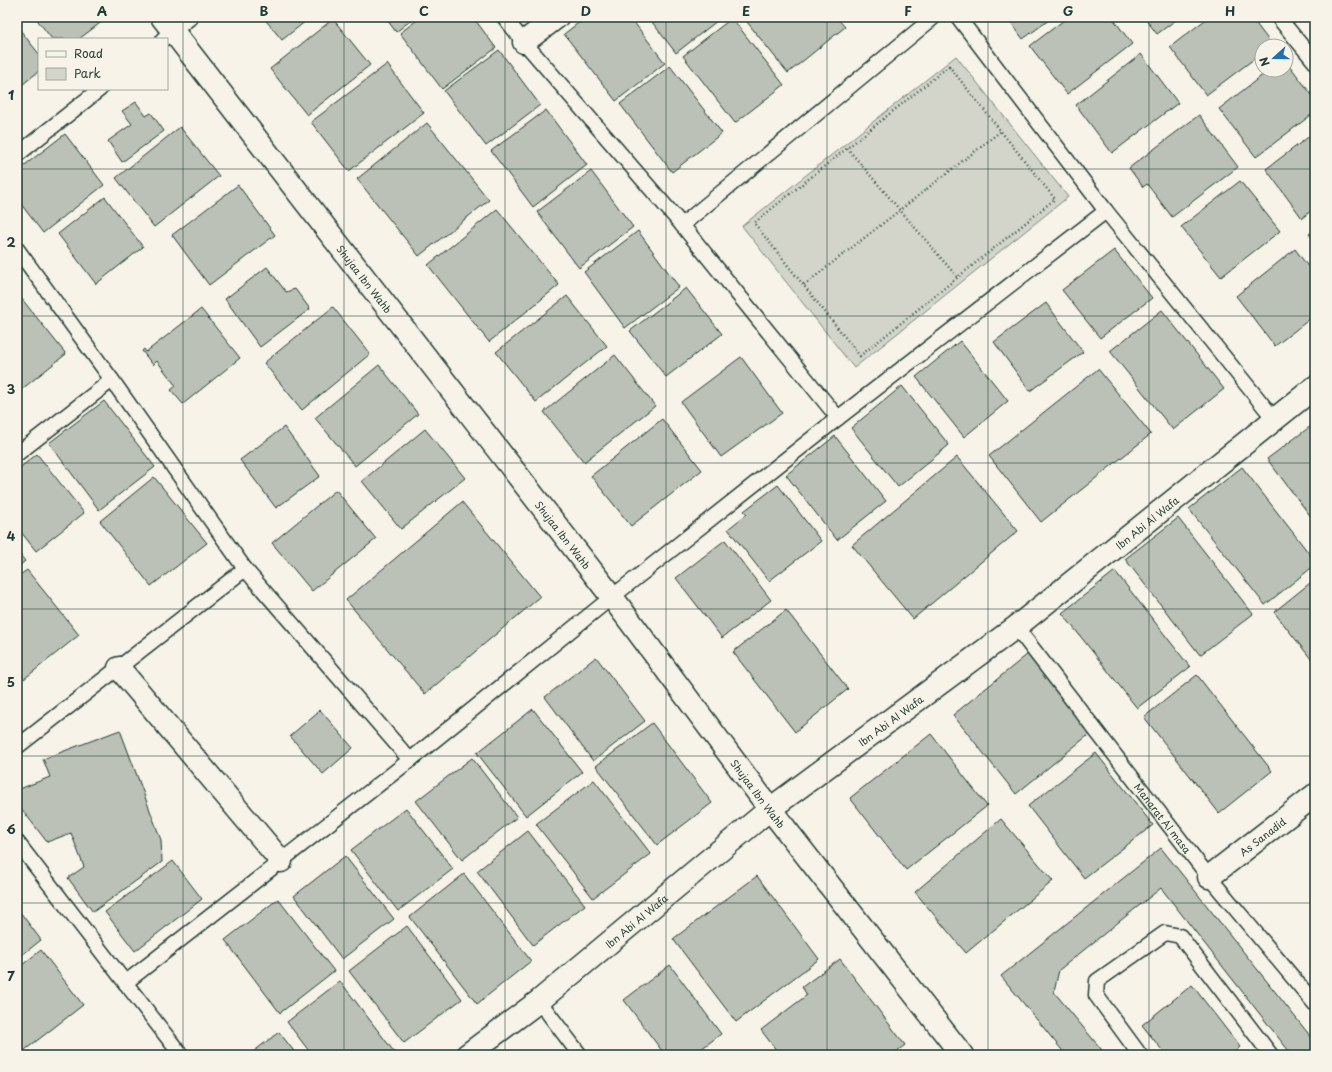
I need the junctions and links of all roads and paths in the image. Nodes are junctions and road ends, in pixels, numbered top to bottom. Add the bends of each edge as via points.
1 (191, 17) edge
2 (504, 17) edge
3 (557, 17) edge
4 (934, 17) edge
5 (958, 17) edge
6 (1278, 17) edge
7 (166, 29) edge
8 (524, 42) junction
9 (1315, 62) edge
10 (99, 90) edge
11 (1001, 131) junction
12 (847, 148) junction
13 (17, 155) edge
14 (900, 210) junction
15 (1106, 211) junction
16 (682, 225) junction
17 (17, 249) edge
18 (958, 278) junction
19 (804, 285) junction
20 (112, 380) junction
21 (1315, 387) edge
22 (838, 418) junction
23 (1275, 420) junction
24 (17, 454) edge
25 (245, 569) junction
26 (612, 597) junction
27 (1016, 627) junction
28 (119, 668) junction
29 (17, 747) edge
30 (410, 760) junction
31 (1315, 795) edge
32 (770, 809) junction
33 (17, 842) edge
34 (281, 861) junction
35 (1210, 877) junction
36 (125, 983) junction
37 (539, 1002) junction
38 (1315, 1004) edge
39 (181, 1055) edge
40 (468, 1055) edge
41 (580, 1055) edge
42 (962, 1055) edge
43 (1140, 1055) edge
44 (1271, 1055) edge

1 - 7 lane
2 - 8 lane
3 - 8 street
4 - 16 lane
5 - 15 lane
6 - 9 lane
7 - 26 street, Shujaa Ibn Wahb
8 - 16 lane
10 - 13 lane
11 - 12 path via 949,66
11 - 14 path
11 - 18 path via 1055,200
12 - 14 path
12 - 19 path via 754,223
14 - 18 path
14 - 19 path
15 - 22 lane
15 - 23 lane
16 - 22 lane
17 - 20 lane
18 - 19 path via 860,356
20 - 24 lane
20 - 25 lane
21 - 23 street, Ibn Abi Al Wafa
22 - 26 lane
23 - 27 street, Ibn Abi Al Wafa
25 - 28 lane
25 - 30 lane
26 - 30 lane
26 - 32 street, Shujaa Ibn Wahb
27 - 32 street, Ibn Abi Al Wafa
27 - 35 lane, Manarat Al masa
28 - 29 lane
28 - 34 street
30 - 34 lane
31 - 35 street, As Sanadid
32 - 37 street, Ibn Abi Al Wafa
32 - 42 street, Shujaa Ibn Wahb
33 - 36 lane
34 - 36 lane
35 - 38 lane, Manarat Al masa
36 - 39 lane
37 - 40 street, Ibn Abi Al Wafa
37 - 41 lane
43 - 44 lane via 1096,996 1097,981 1165,933 1180,936

